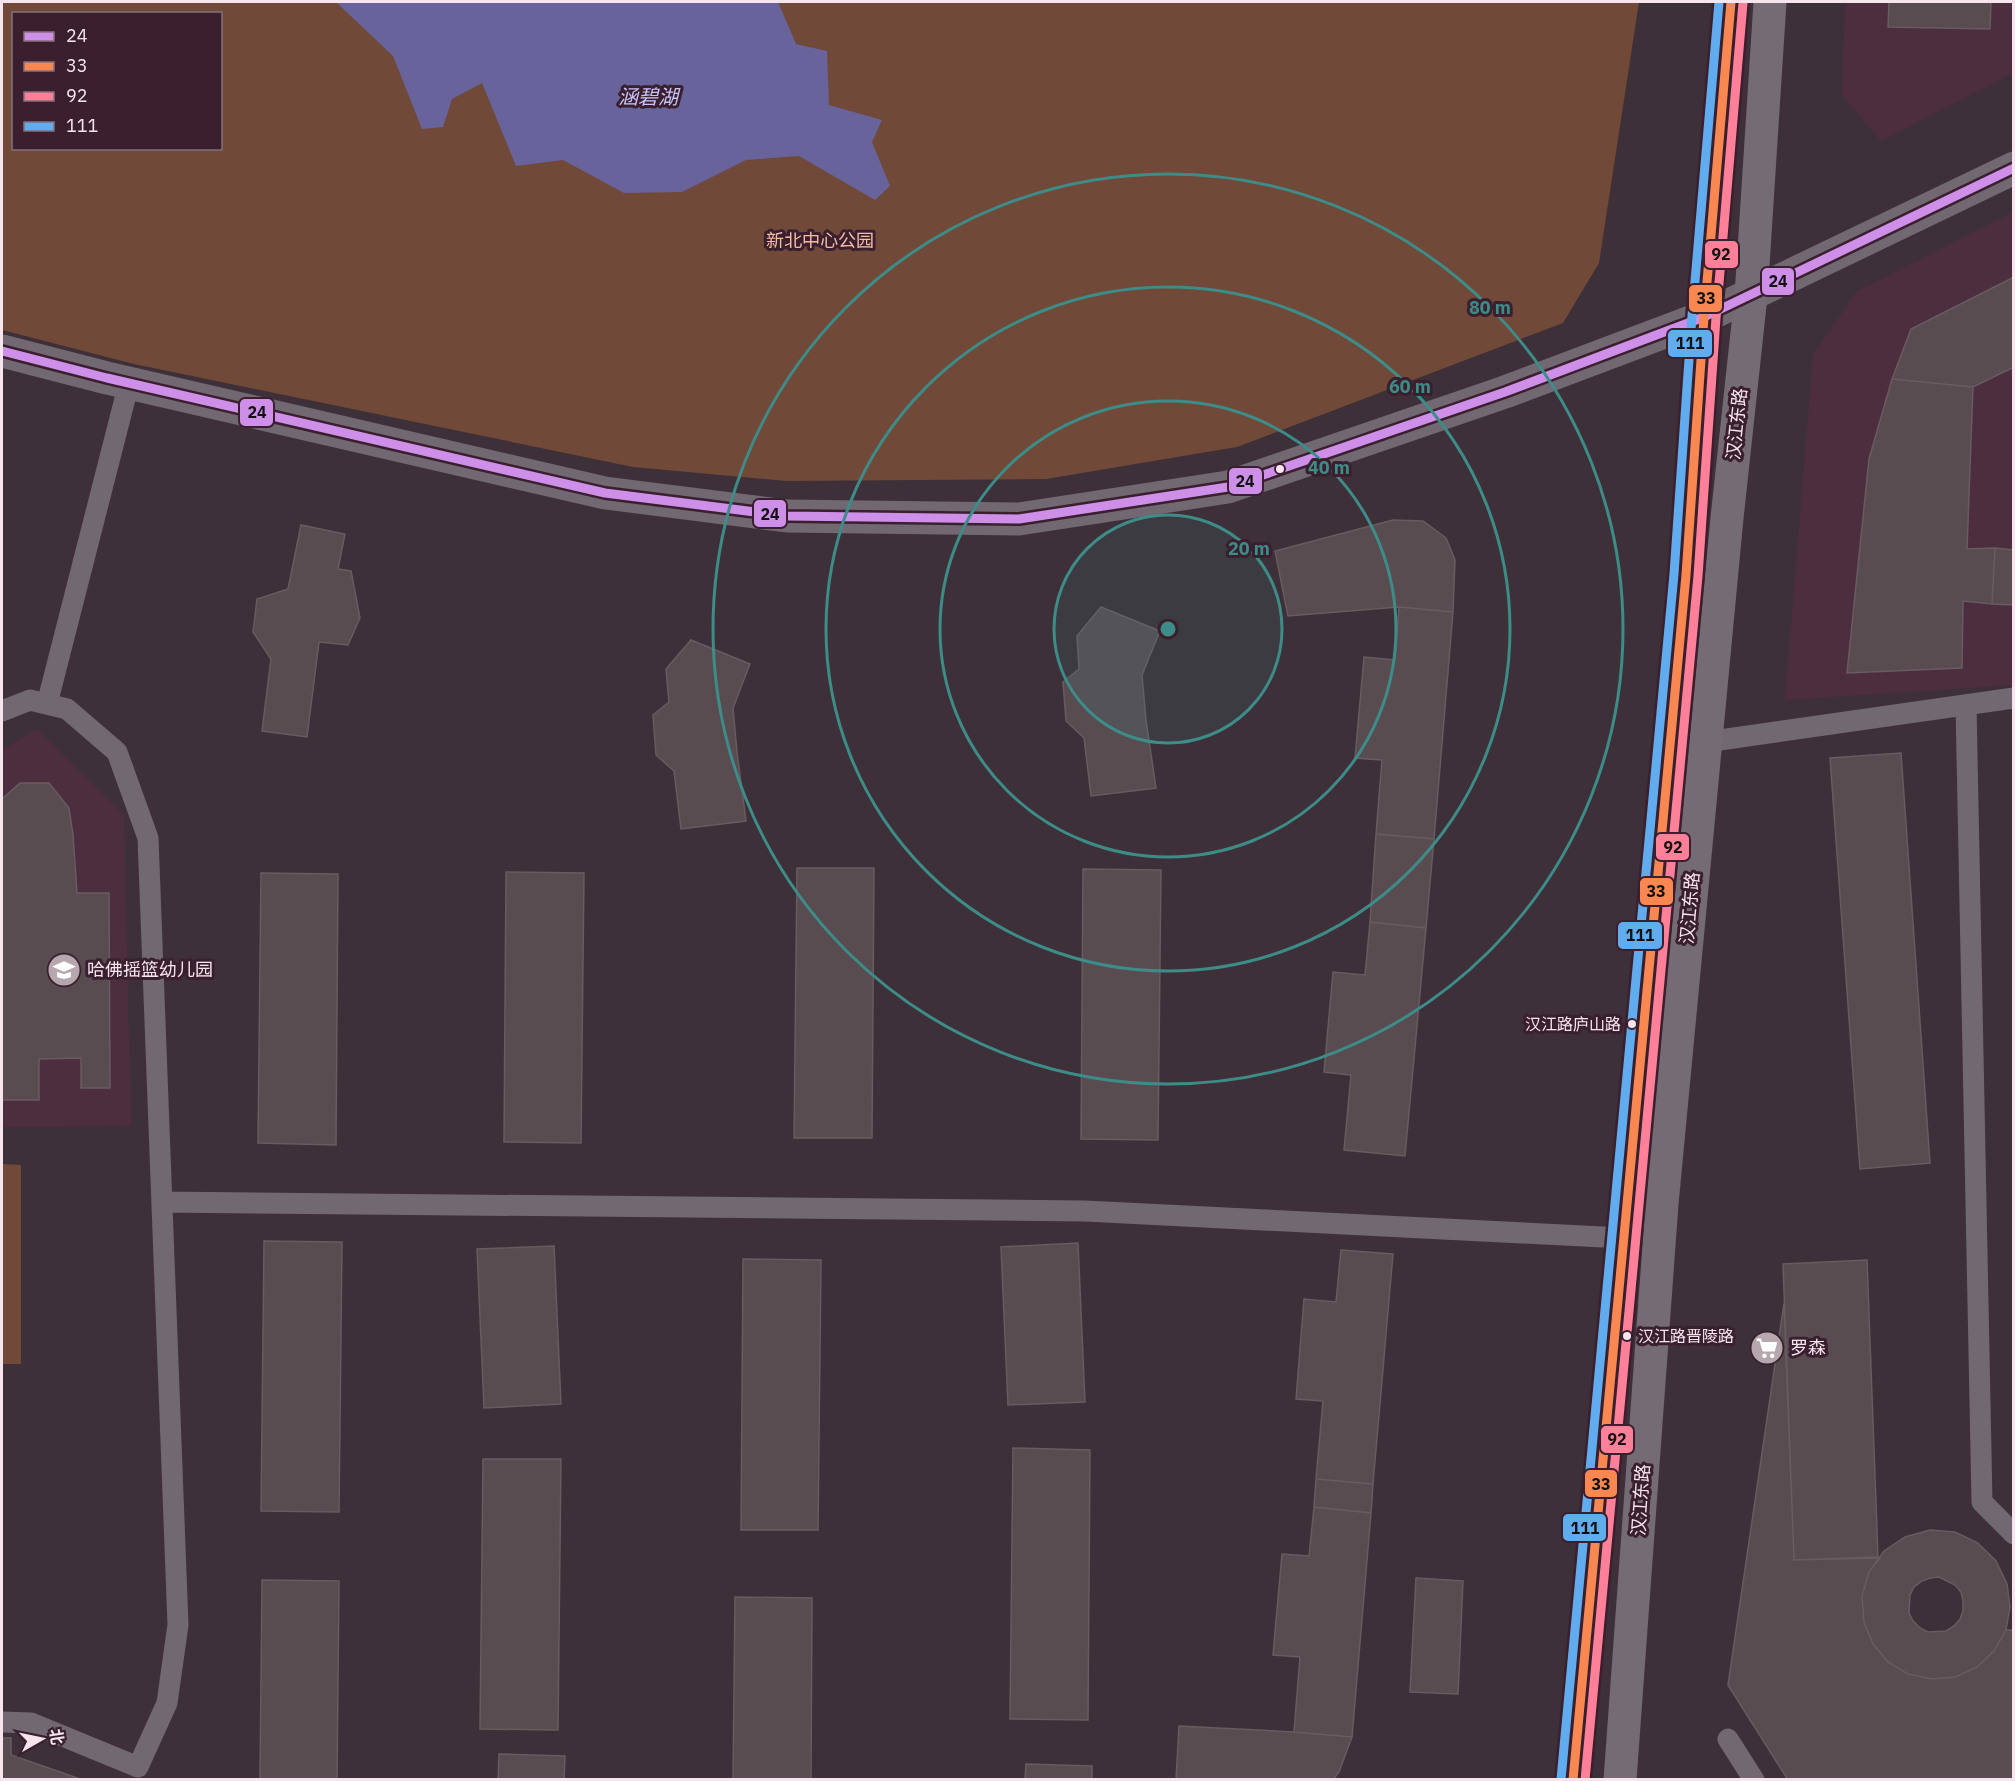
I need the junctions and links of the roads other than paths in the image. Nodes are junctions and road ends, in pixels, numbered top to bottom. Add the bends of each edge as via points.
1 (1731, 2) edge
2 (1770, 2) edge
3 (2013, 168) edge
4 (1751, 296) junction
5 (1704, 317) junction
6 (2, 351) edge
7 (129, 383) junction
8 (2013, 698) edge
9 (47, 704) junction
10 (1966, 705) junction
11 (2, 711) edge
12 (1706, 742) junction
13 (162, 1202) junction
14 (1623, 1238) junction
15 (2013, 1534) edge
16 (2, 1722) edge
17 (1728, 1739) dead end
18 (1573, 1779) edge
19 (1620, 1779) edge
20 (1754, 1779) edge

1 - 5 main road, 汉江东路
2 - 4 main road, 汉江东路
3 - 4 street
4 - 5 street
4 - 12 main road, 汉江东路
5 - 7 street via 1527,384 1228,487 1019,519 787,516 605,493
5 - 14 main road, 汉江东路 via 1686,575
6 - 7 street
7 - 9 lane
8 - 10 lane
9 - 11 lane via 30,700
9 - 13 lane via 68,709 117,752 148,838
10 - 12 lane
10 - 15 lane via 1982,1502
12 - 19 main road, 汉江东路 via 1662,1204
13 - 14 lane via 1085,1212
13 - 16 lane via 178,1625 167,1703 138,1767 31,1723
14 - 18 main road, 汉江东路
17 - 20 lane

